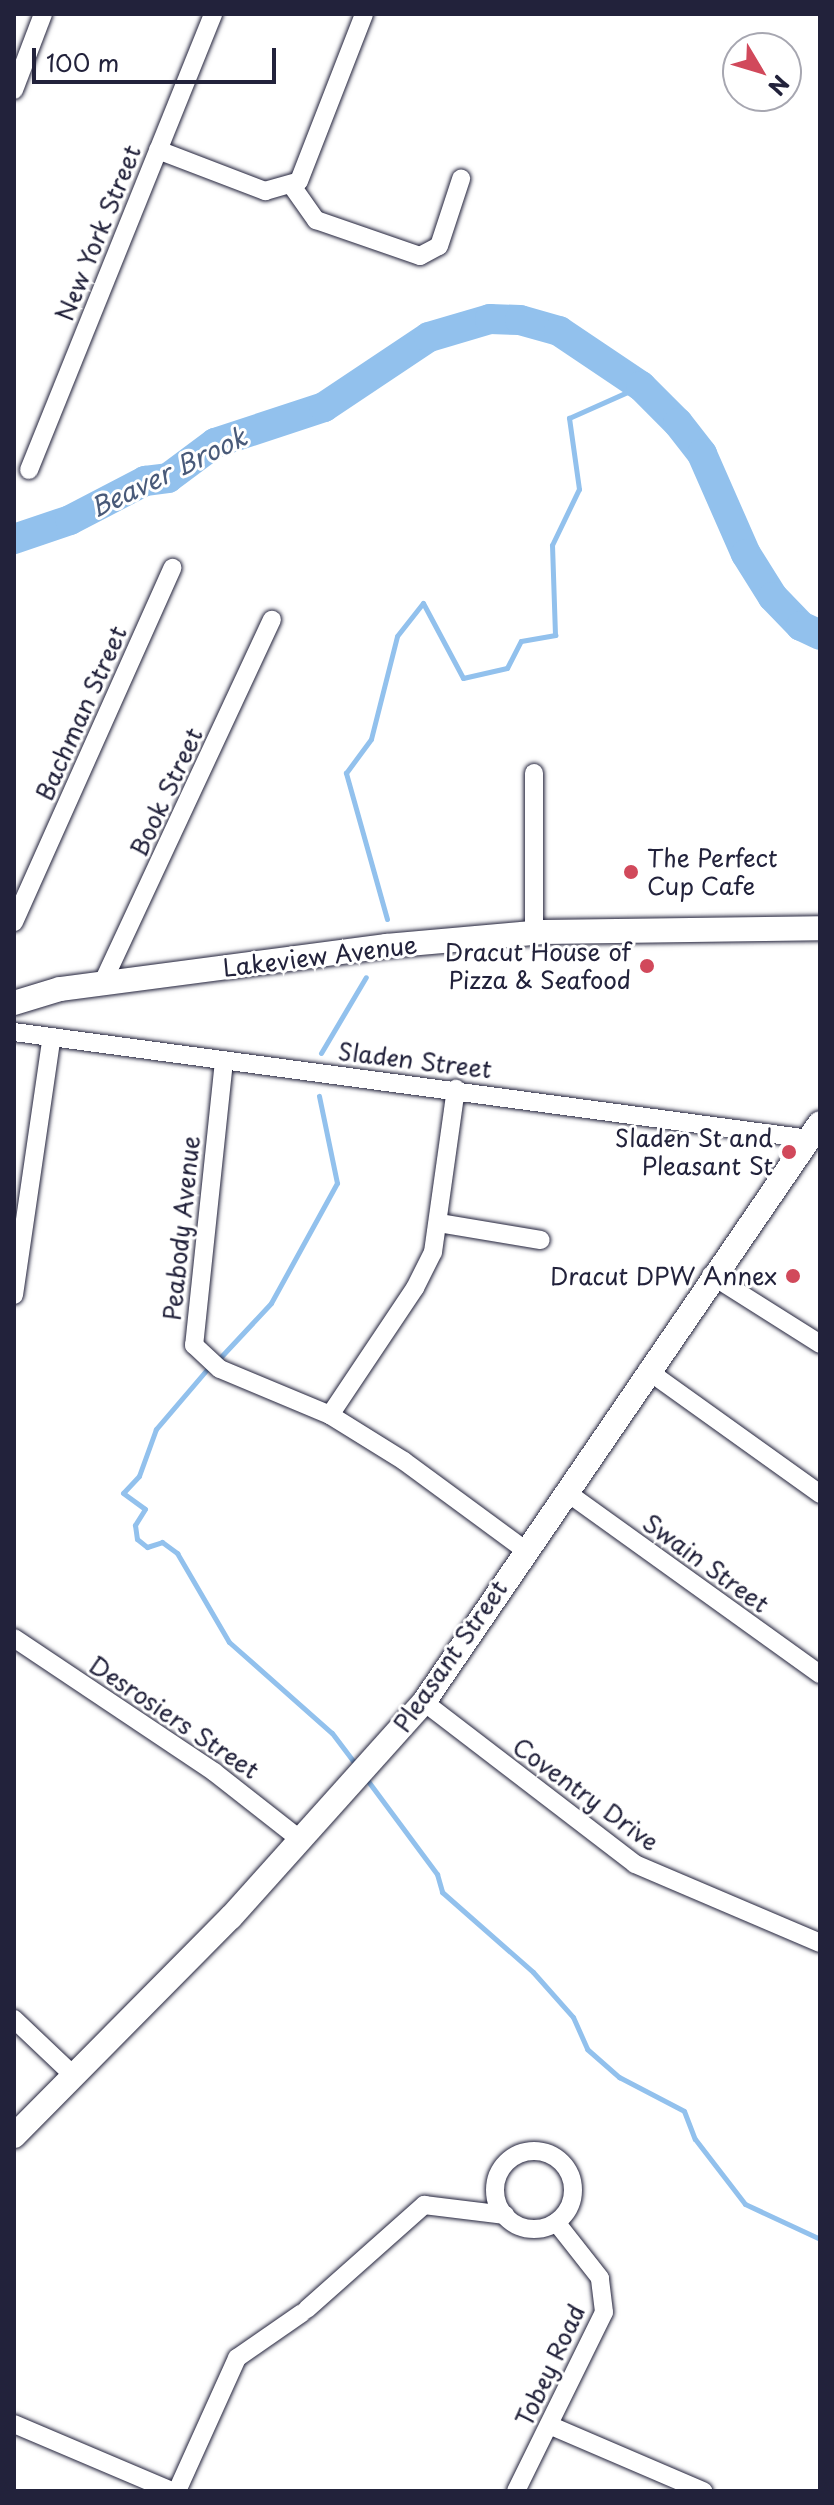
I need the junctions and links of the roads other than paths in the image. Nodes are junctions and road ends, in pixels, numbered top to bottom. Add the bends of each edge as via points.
1 (43, 14) edge
2 (213, 14) edge
3 (364, 14) edge
4 (14, 90) edge
5 (158, 150) junction
6 (461, 179) dead end
7 (292, 186) junction
8 (29, 470) dead end
9 (172, 568) dead end
10 (272, 620) dead end
11 (534, 773) dead end
12 (14, 922) edge
13 (820, 928) edge
14 (534, 933) junction
15 (102, 984) junction
16 (14, 1003) edge
17 (14, 1032) edge
18 (51, 1040) junction
19 (224, 1061) junction
20 (456, 1089) junction
21 (815, 1131) edge
22 (439, 1223) junction
23 (541, 1240) dead end
24 (711, 1275) junction
25 (14, 1295) edge
26 (820, 1344) edge
27 (647, 1370) junction
28 (330, 1415) junction
29 (565, 1491) junction
30 (820, 1494) edge
31 (525, 1550) junction
32 (14, 1638) edge
33 (820, 1674) edge
34 (424, 1702) junction
35 (302, 1841) junction
36 (820, 1943) edge
37 (14, 2019) edge
38 (73, 2075) junction
39 (14, 2136) edge
40 (505, 2215) junction
41 (556, 2222) junction
42 (14, 2424) edge
43 (549, 2425) junction
44 (175, 2491) edge
45 (516, 2491) edge
46 (703, 2491) edge

1 - 4 street
2 - 5 street, New York Street
3 - 7 street via 307,166
5 - 7 street via 265,191
5 - 8 street, New York Street
6 - 7 street via 439,246 420,256 316,220
9 - 12 street, Bachman Street
10 - 15 street, Book Street
11 - 14 street
13 - 14 main road, Lakeview Avenue
14 - 15 main road, Lakeview Avenue via 386,946
15 - 16 main road, Lakeview Avenue
17 - 18 street, Sladen Street
18 - 19 street, Sladen Street
18 - 25 street
19 - 20 street, Sladen Street
19 - 28 street, Peabody Avenue via 194,1345 213,1364
20 - 21 street, Sladen Street
20 - 22 street
21 - 24 main road, Pleasant Street
22 - 23 street
22 - 28 street via 427,1268
24 - 26 street
24 - 27 main road, Pleasant Street
27 - 29 main road, Pleasant Street
27 - 30 street
28 - 31 street, Peabody Avenue via 404,1461
29 - 31 main road, Pleasant Street
29 - 33 street, Swain Street
31 - 34 main road, Pleasant Street
32 - 35 street, Desrosiers Street via 214,1772
34 - 35 main road, Pleasant Street
34 - 36 street, Coventry Drive via 635,1864
35 - 38 main road, Pleasant Street
37 - 38 street
38 - 39 main road, Pleasant Street
40 - 41 street via 526,2228
40 - 41 street via 496,2192 500,2173 517,2156 542,2152 564,2165 572,2183 569,2208
40 - 44 street via 424,2205 304,2311 237,2358
41 - 43 street, Tobey Road via 600,2278 604,2312
42 - 44 street
43 - 45 street, Tobey Road
43 - 46 street

